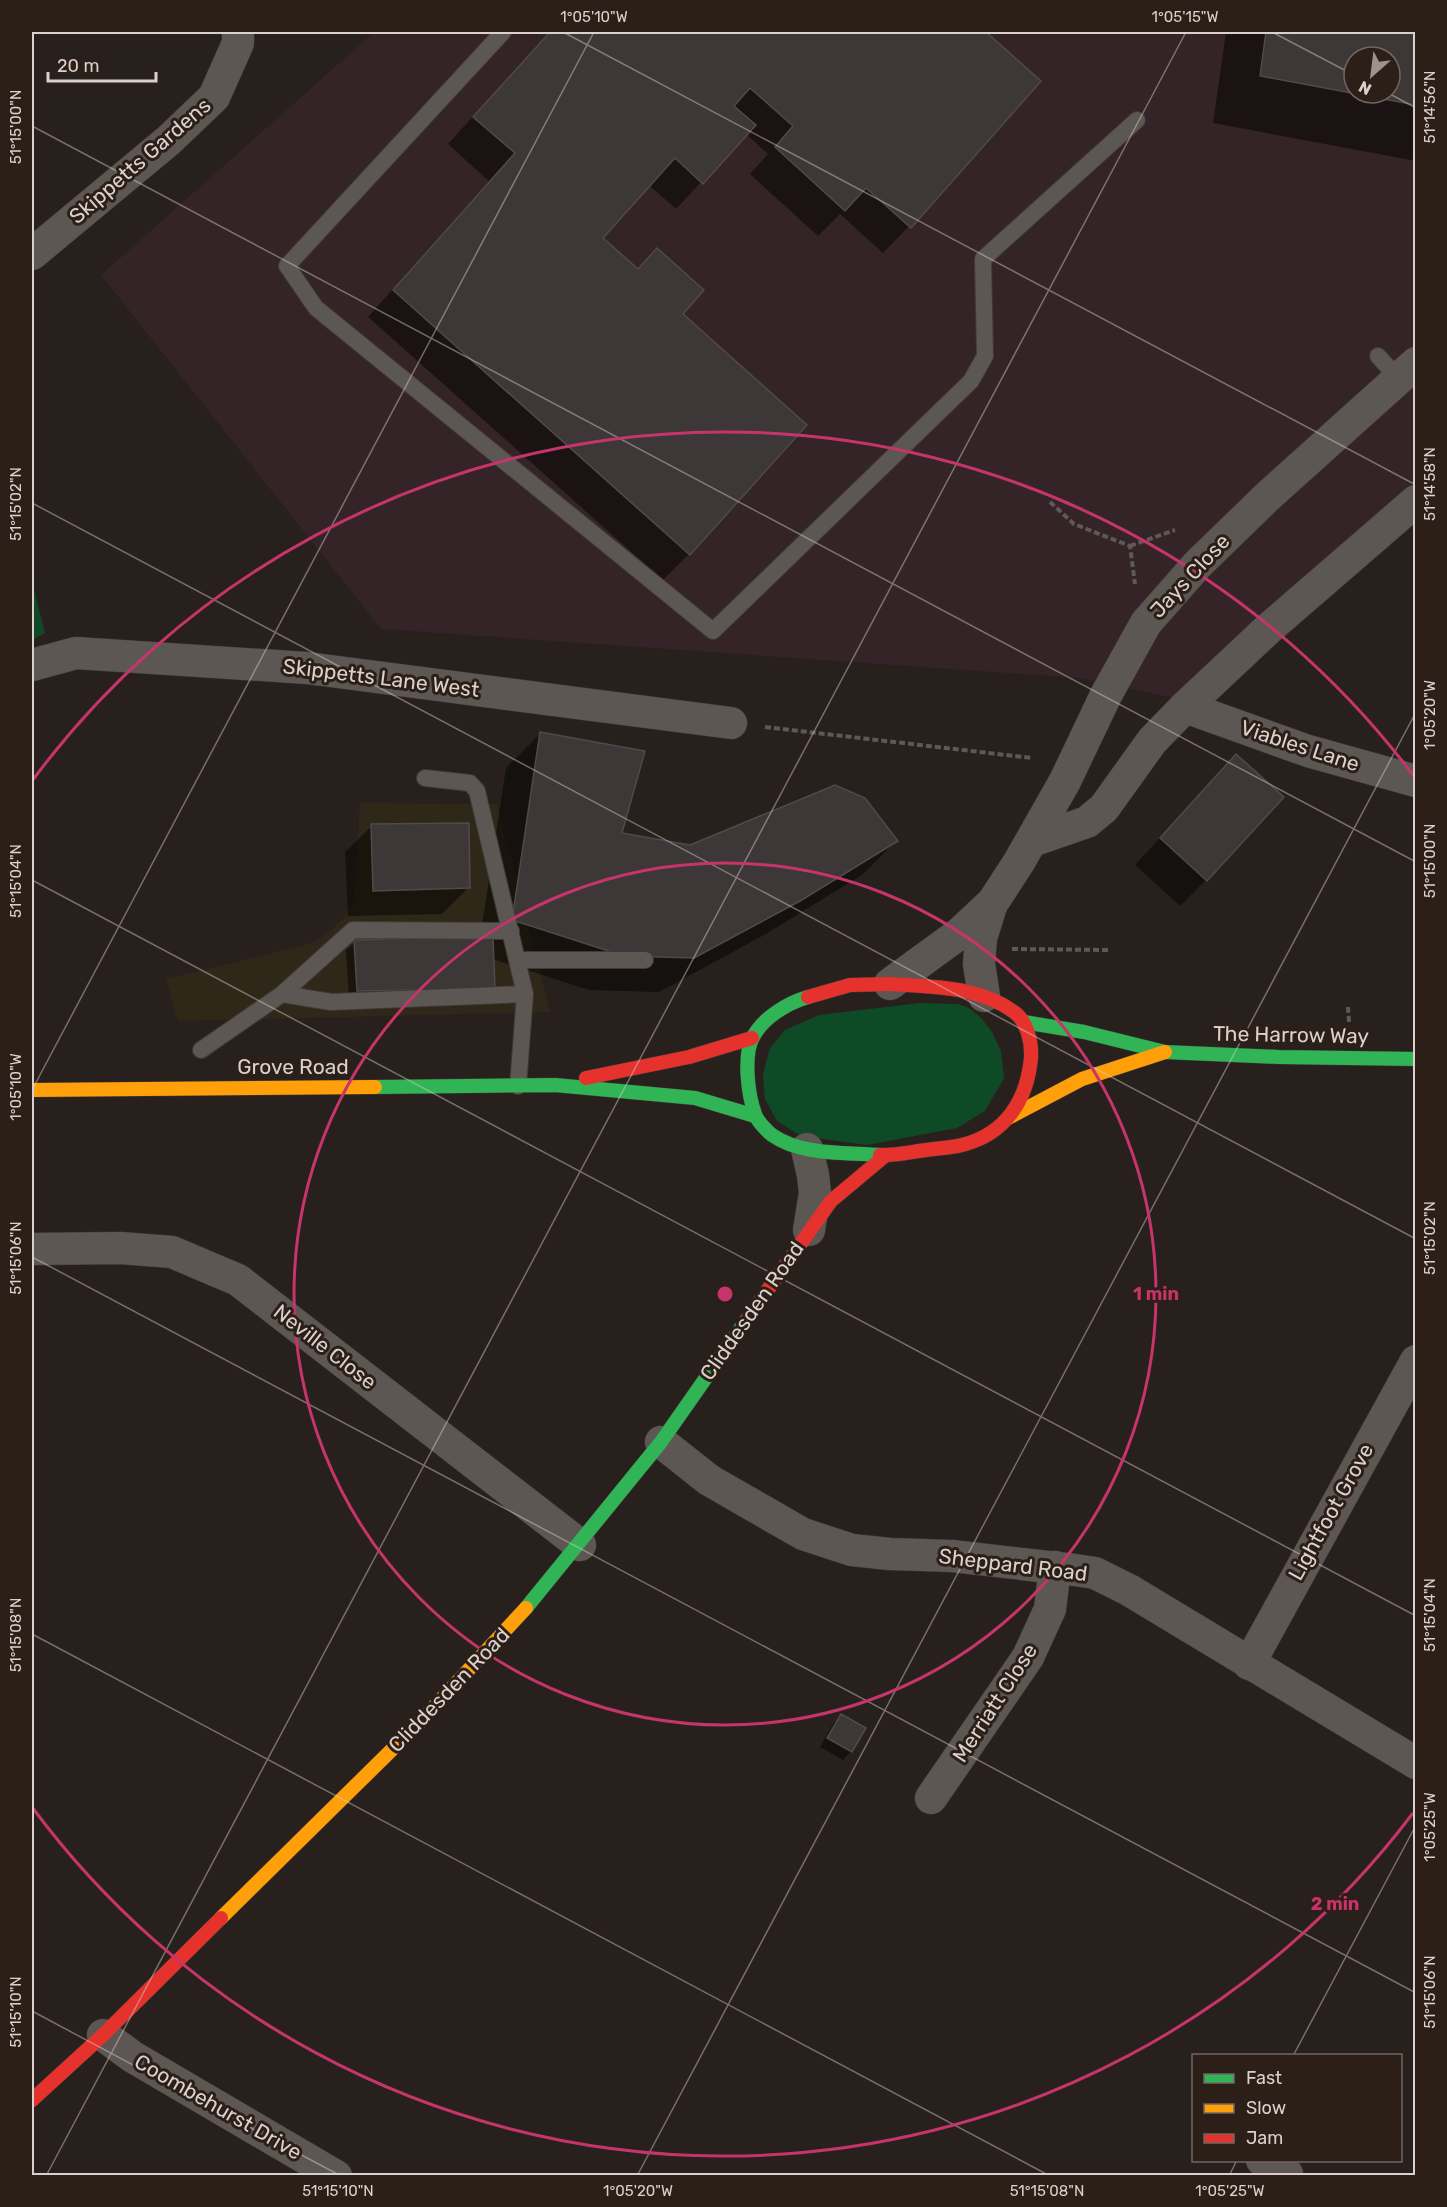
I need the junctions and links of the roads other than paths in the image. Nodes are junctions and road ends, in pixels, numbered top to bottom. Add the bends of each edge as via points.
1 (238, 32) edge
2 (503, 32) edge
3 (1137, 120) dead end
4 (34, 244) edge
5 (1397, 365) edge
6 (1416, 501) edge
7 (32, 665) edge
8 (1185, 707) junction
9 (731, 723) road end
10 (425, 778) dead end
11 (1416, 781) edge
12 (1032, 841) junction
13 (993, 902) junction
14 (511, 931) junction
15 (518, 960) junction
16 (645, 960) dead end
17 (890, 984) junction
18 (282, 994) junction
19 (525, 994) junction
20 (984, 996) junction
21 (1024, 1022) junction
22 (752, 1038) junction
23 (201, 1050) dead end
24 (1165, 1052) junction
25 (1416, 1059) edge
26 (555, 1085) junction
27 (518, 1086) junction
28 (32, 1090) edge
29 (755, 1116) junction
30 (1008, 1118) junction
31 (807, 1149) junction
32 (886, 1155) junction
33 (808, 1230) junction
34 (32, 1249) edge
35 (1416, 1361) edge
36 (661, 1442) junction
37 (580, 1545) junction
38 (1055, 1568) junction
39 (1249, 1664) junction
40 (1416, 1763) edge
41 (931, 1798) dead end
42 (102, 2035) junction
43 (32, 2100) edge
44 (336, 2175) edge

1 - 4 street, Skippetts Gardens via 238,43 214,97 168,140
2 - 3 lane via 287,266 316,308 713,631 971,381 985,356 983,259
5 - 12 street, Jays Close via 1197,565 1146,623
6 - 8 street
7 - 9 street, Skippetts Lane West via 76,653 307,668
8 - 11 street, Viables Lane via 1308,751
8 - 12 street via 1152,741 1104,808 1087,822
10 - 14 lane via 470,783 477,791
12 - 13 street, Jays Close
13 - 17 street, Jays Close via 960,933
13 - 20 street, Jays Close via 981,938 979,964
14 - 15 lane
14 - 18 lane via 353,930
15 - 16 lane
15 - 19 lane
17 - 20 street
17 - 22 street via 850,985 796,1000 768,1018
18 - 19 lane via 331,1002
18 - 23 lane
19 - 27 lane
20 - 21 street
21 - 24 street, The Harrow Way
21 - 30 street via 1031,1051 1029,1079 1022,1100
22 - 26 street, Grove Road via 689,1057
22 - 29 street via 746,1072
24 - 25 street, The Harrow Way
24 - 30 street, The Harrow Way via 1082,1079
26 - 27 street, Grove Road
26 - 29 street, Grove Road via 695,1098
27 - 28 street, Grove Road
29 - 31 street via 771,1134
30 - 32 street via 992,1132 963,1145
31 - 32 street
31 - 33 street, Cliddesden Road via 815,1192
32 - 33 street, Cliddesden Road via 831,1201
33 - 36 street, Cliddesden Road
34 - 37 street, Neville Close via 172,1252 238,1280
35 - 39 street, Lightfoot Grove
36 - 37 street, Cliddesden Road
36 - 38 street, Sheppard Road via 709,1480 803,1534 852,1550
37 - 42 street, Cliddesden Road via 420,1722
38 - 39 street, Sheppard Road via 1095,1574 1130,1590
38 - 41 street, Merriatt Close via 1050,1610 1028,1657
39 - 40 street, Sheppard Road
42 - 43 street, Cliddesden Road
42 - 44 street, Coombehurst Drive

